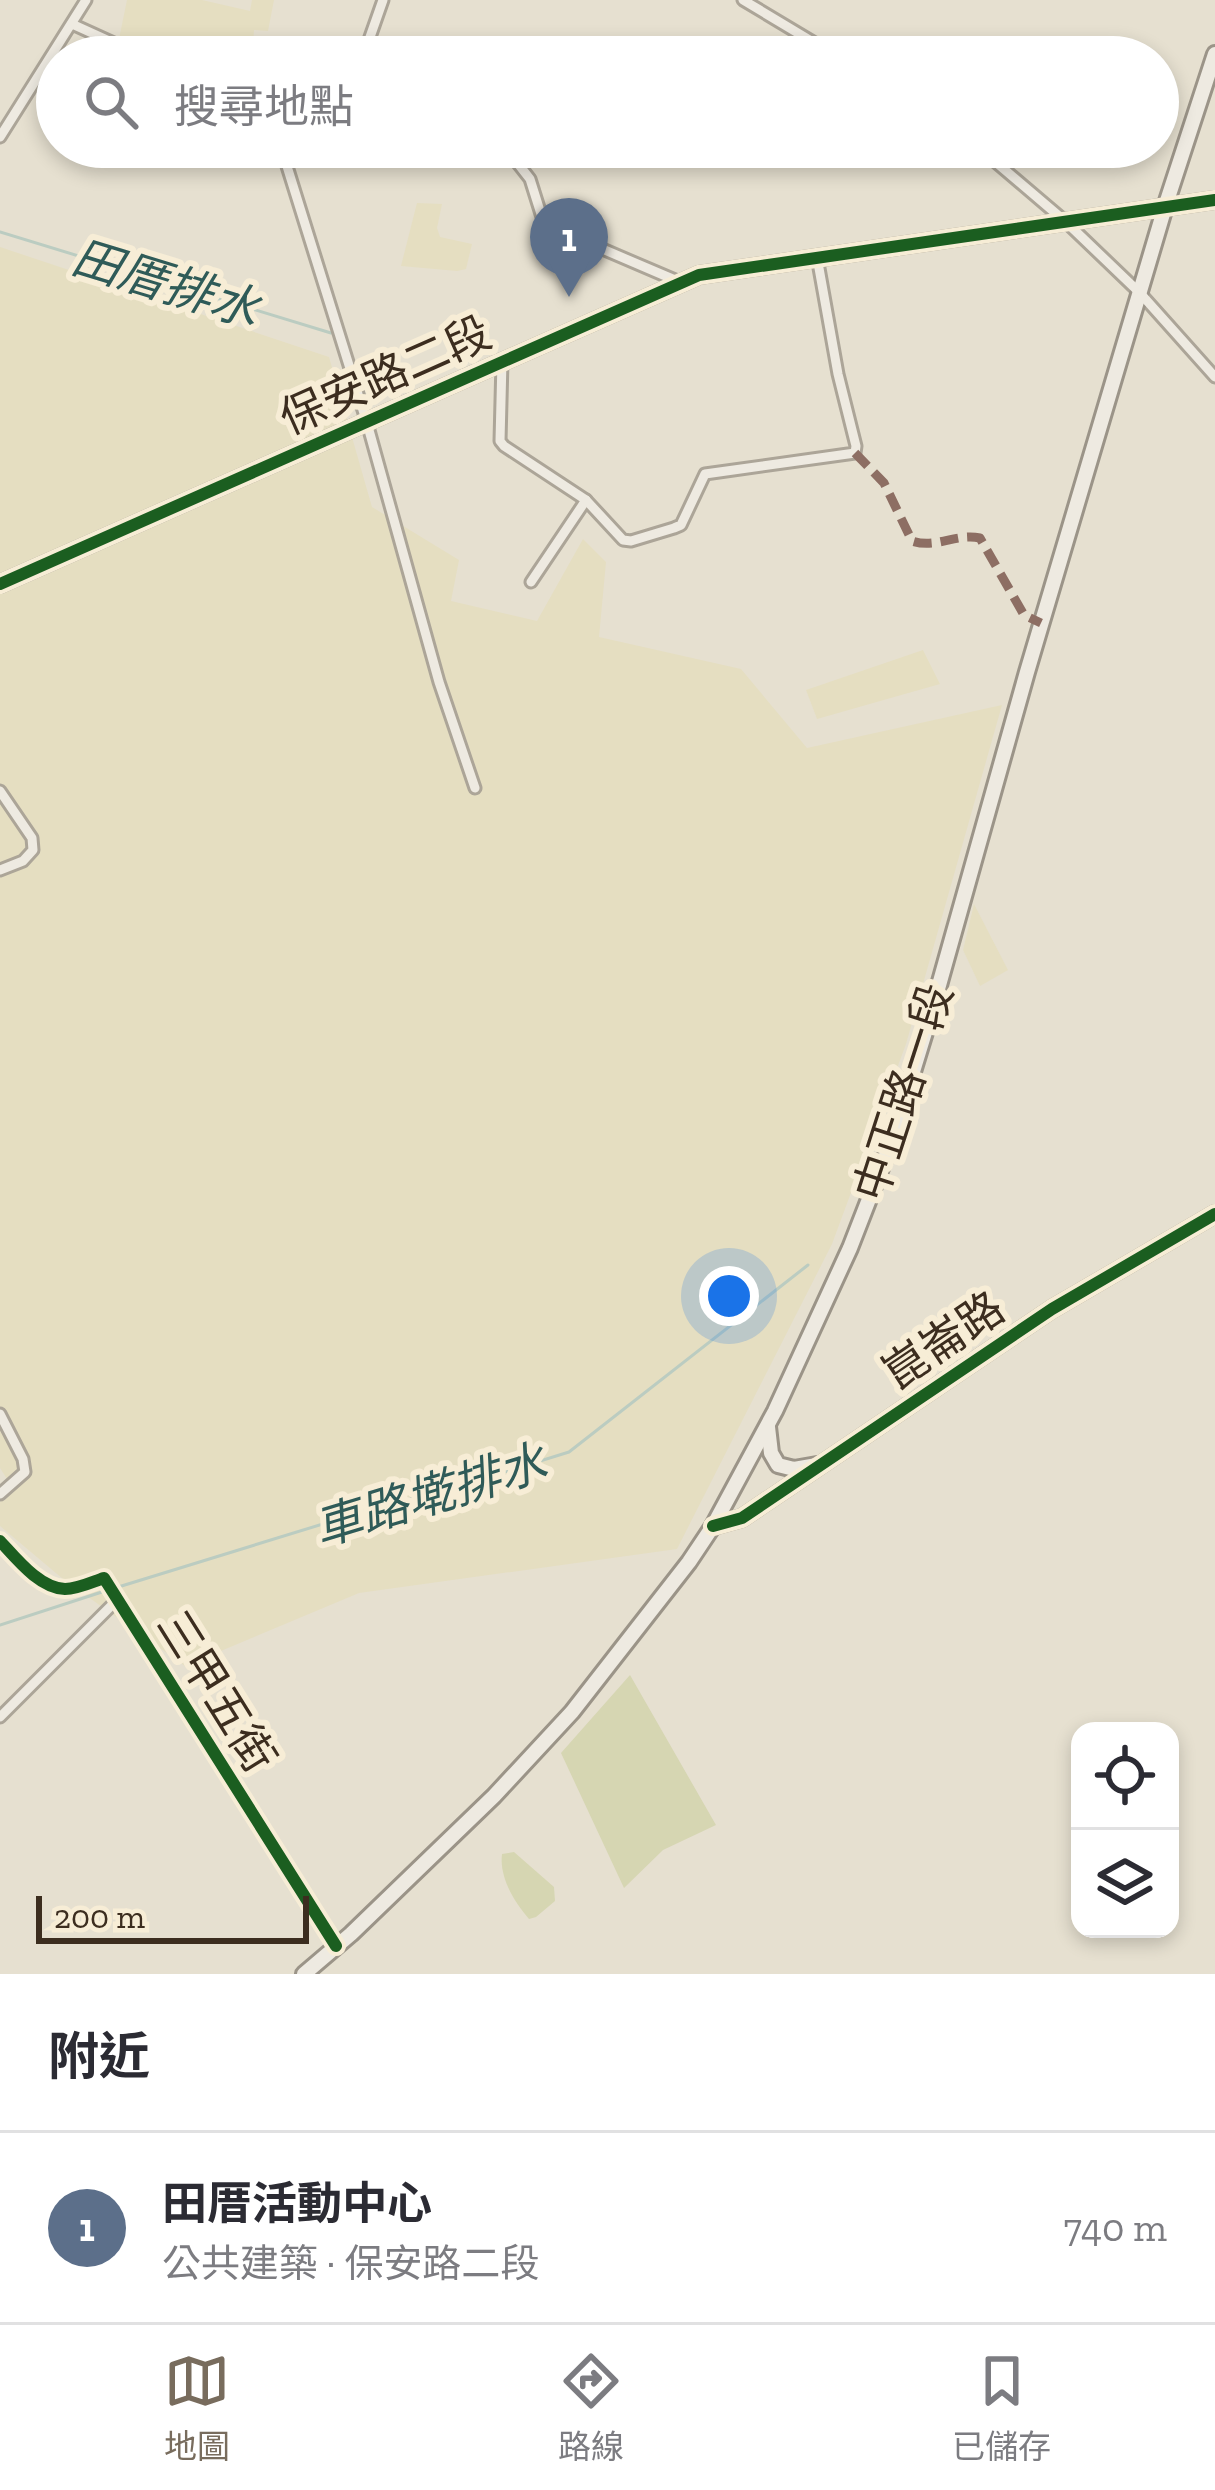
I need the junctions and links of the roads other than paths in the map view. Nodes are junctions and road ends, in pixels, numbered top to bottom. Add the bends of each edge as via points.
1 (86, 0) edge
2 (383, 0) edge
3 (743, 0) edge
4 (72, 24) junction
5 (64, 36) edge
6 (98, 36) edge
7 (370, 36) edge
8 (803, 36) edge
9 (1215, 55) edge
10 (36, 80) edge
11 (0, 137) edge
12 (1179, 164) edge
13 (288, 168) edge
14 (521, 168) edge
15 (1003, 168) edge
16 (1178, 168) edge
17 (1215, 200) edge
18 (1165, 207) junction
19 (1066, 222) junction
20 (818, 257) junction
21 (682, 283) junction
22 (1140, 293) junction
23 (502, 361) junction
24 (1215, 377) edge
25 (367, 423) junction
26 (586, 500) junction
27 (532, 582) dead end
28 (0, 584) edge
29 (476, 788) dead end
30 (0, 791) edge
31 (0, 870) edge
32 (1215, 1214) edge
33 (0, 1414) edge
34 (767, 1424) junction
35 (822, 1464) junction
36 (0, 1494) edge
37 (713, 1526) junction
38 (0, 1541) edge
39 (117, 1600) junction
40 (0, 1717) edge
41 (336, 1946) junction
42 (304, 1974) edge

1 - 4 street
2 - 7 street
3 - 8 street
4 - 5 street
4 - 6 street
9 - 12 main road, 中正路一段
10 - 11 street
13 - 25 street
14 - 21 street via 546,230
15 - 19 street
16 - 18 main road, 中正路一段
17 - 18 main road, 保安路二段
18 - 19 main road, 保安路二段
18 - 22 main road, 中正路一段
19 - 20 main road, 保安路二段
19 - 22 street
20 - 21 main road, 保安路二段
20 - 26 street via 855,453 705,474 680,525 631,541
21 - 23 main road, 保安路二段
22 - 24 street
22 - 34 main road, 中正路一段 via 892,1140
23 - 25 main road, 保安路二段
23 - 26 street via 500,441
25 - 28 main road, 保安路二段
25 - 29 street
26 - 27 street
30 - 31 street via 33,850
32 - 35 main road, 崑崙路 via 1052,1310
33 - 36 street via 25,1472
34 - 35 main road via 778,1465
34 - 37 main road, 中正路一段
35 - 37 main road, 崑崙路 via 742,1518
37 - 41 main road, 中正路一段 via 572,1712
38 - 39 street, 三甲五街 via 56,1588 104,1579
39 - 40 street
39 - 41 street, 三甲五街
41 - 42 main road, 中正路一段

